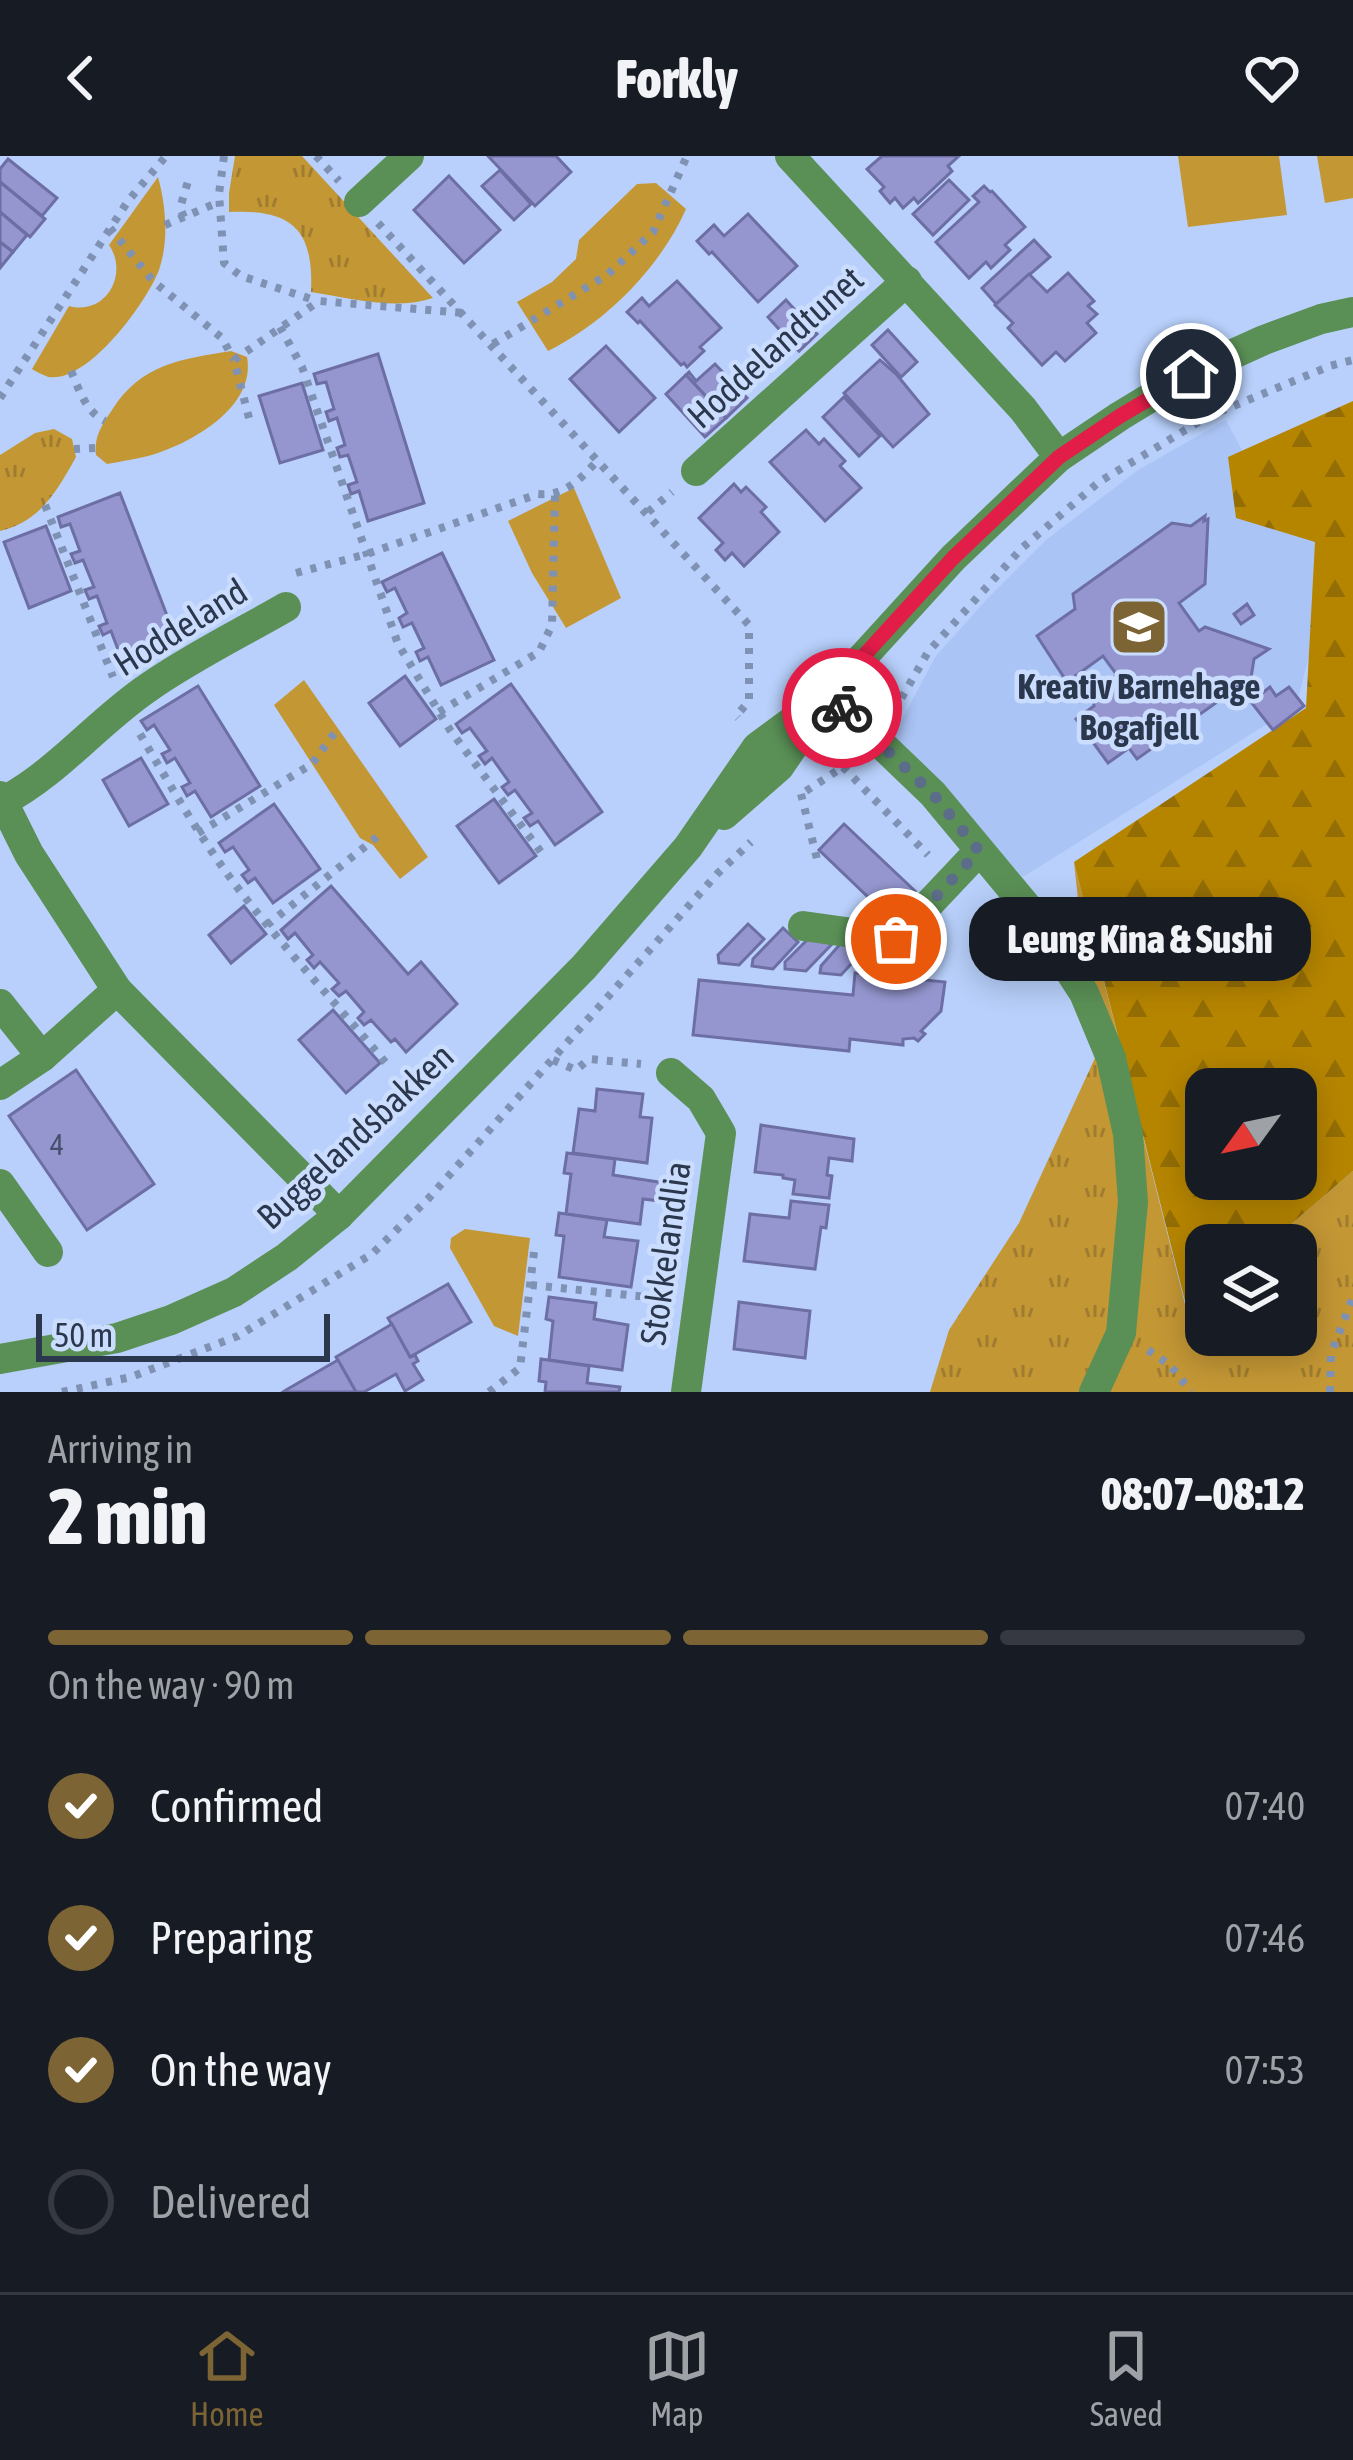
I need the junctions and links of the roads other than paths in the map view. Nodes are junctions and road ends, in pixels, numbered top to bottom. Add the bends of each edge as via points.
1 (409, 156) edge
2 (790, 156) edge
3 (359, 202) road end
4 (907, 281) junction
5 (1353, 312) edge
6 (1059, 457) junction
7 (696, 471) dead end
8 (285, 592) road end
9 (829, 694) junction
10 (1, 799) edge
11 (979, 851) junction
12 (803, 926) dead end
13 (117, 990) junction
14 (0, 1004) edge
15 (42, 1057) junction
16 (670, 1073) road end
17 (0, 1085) edge
18 (0, 1184) edge
19 (339, 1214) junction
20 (48, 1252) dead end
21 (0, 1359) edge
22 (686, 1392) edge
23 (1094, 1392) edge

1 - 3 street
2 - 4 street, Hoddelandtunet
4 - 6 street, Hoddelandtunet
4 - 7 street, Hoddelandtunet
5 - 6 street, Buggelandsbakken via 1191,374
6 - 9 street, Buggelandsbakken
8 - 10 street, Hoddeland via 148,688 21,792
9 - 11 street via 933,794
9 - 19 street, Buggelandsbakken via 758,747 688,847 584,967
10 - 13 street, Hoddeland
11 - 12 street via 896,939
11 - 23 street via 1084,993 1111,1058 1128,1134 1133,1202 1121,1334
13 - 15 street
13 - 19 street, Hoddeland
14 - 15 street
15 - 17 street
16 - 22 street, Stokkelandlia via 701,1099 722,1133
18 - 20 street
19 - 21 street, Buggelandsbakken via 234,1292 171,1320 117,1339

